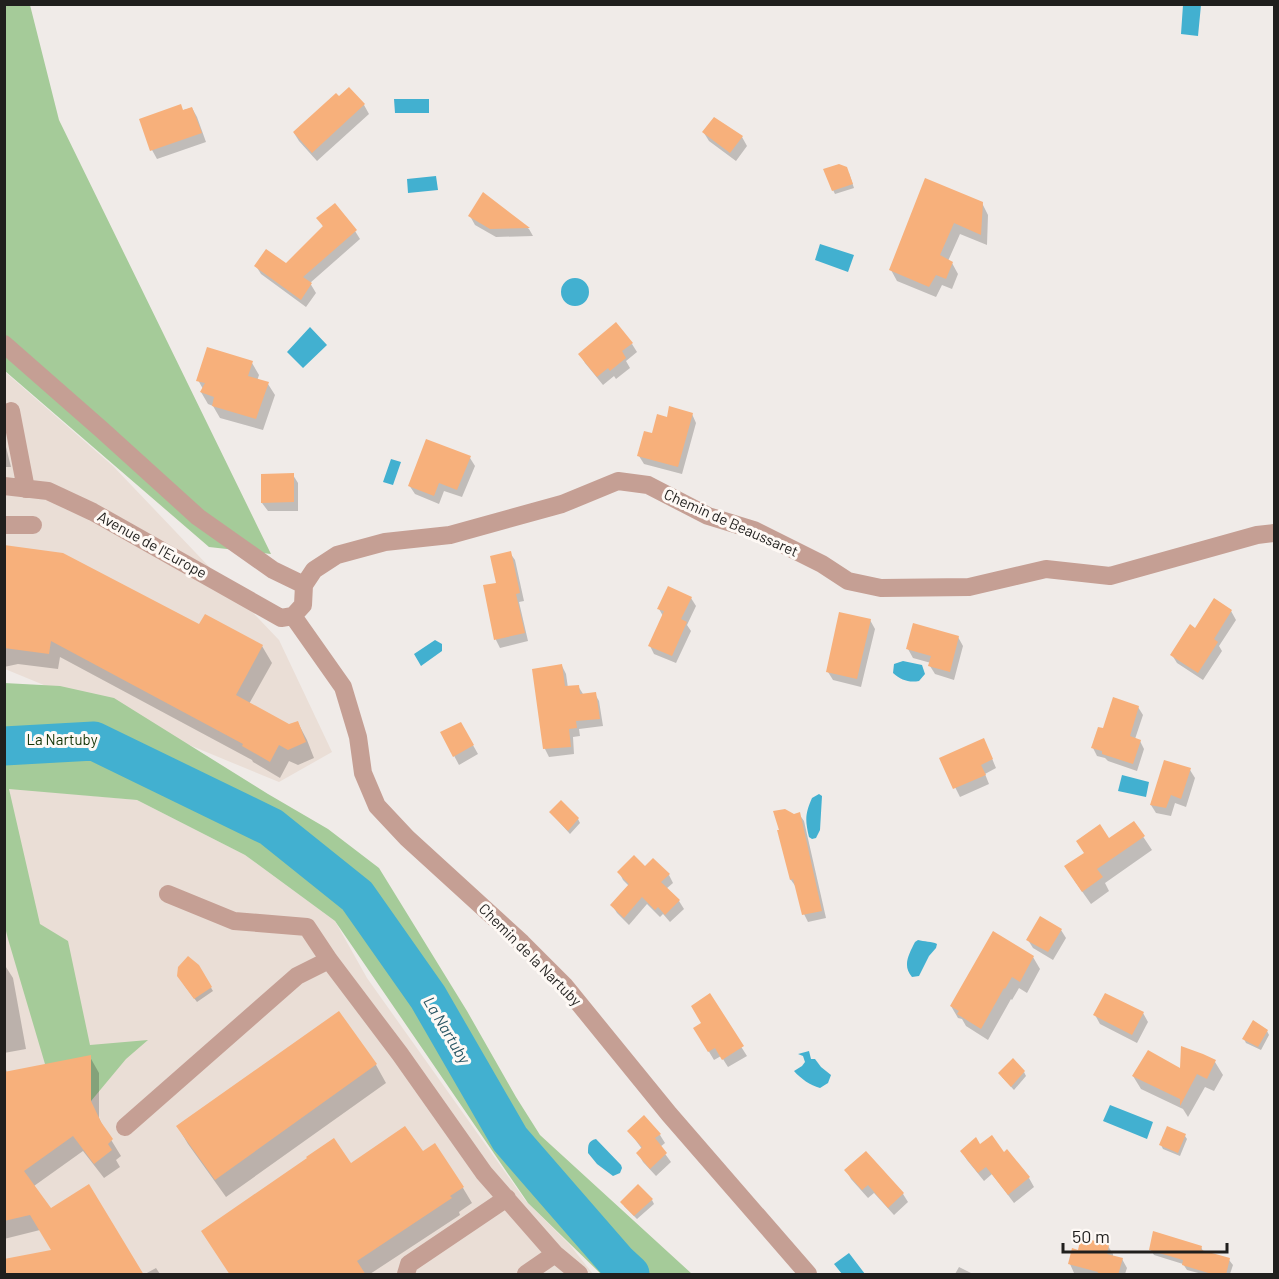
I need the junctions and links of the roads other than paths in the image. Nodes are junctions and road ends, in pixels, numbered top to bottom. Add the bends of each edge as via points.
1 (4, 344) edge
2 (11, 411) dead end
3 (4, 486) edge
4 (26, 489) junction
5 (4, 525) edge
6 (33, 525) dead end
7 (1275, 532) edge
8 (304, 585) junction
9 (293, 616) junction
10 (168, 894) dead end
11 (329, 960) junction
12 (125, 1127) dead end
13 (507, 1198) junction
14 (555, 1254) junction
15 (406, 1275) edge
16 (526, 1275) edge
17 (579, 1275) edge
18 (808, 1275) edge

1 - 8 street via 198,517 273,570
2 - 4 street
3 - 4 street, Avenue de l'Europe
4 - 9 street, Avenue de l'Europe via 48,491 93,512 281,618
5 - 6 street
7 - 8 street, Chemin de Beaussaret via 1110,576 1046,569 969,587 881,588 848,581 754,530 708,516 648,485 618,481 562,504 460,532 384,542 337,555 314,570
8 - 9 street, Chemin de Beaussaret via 303,605
9 - 18 street, Chemin de la Nartuby via 343,687 358,737 363,773 377,806 564,985
10 - 11 street via 234,921 307,927
11 - 12 street via 297,976
11 - 13 street via 484,1173
13 - 14 street
13 - 15 street via 409,1264
14 - 16 street
14 - 17 street

